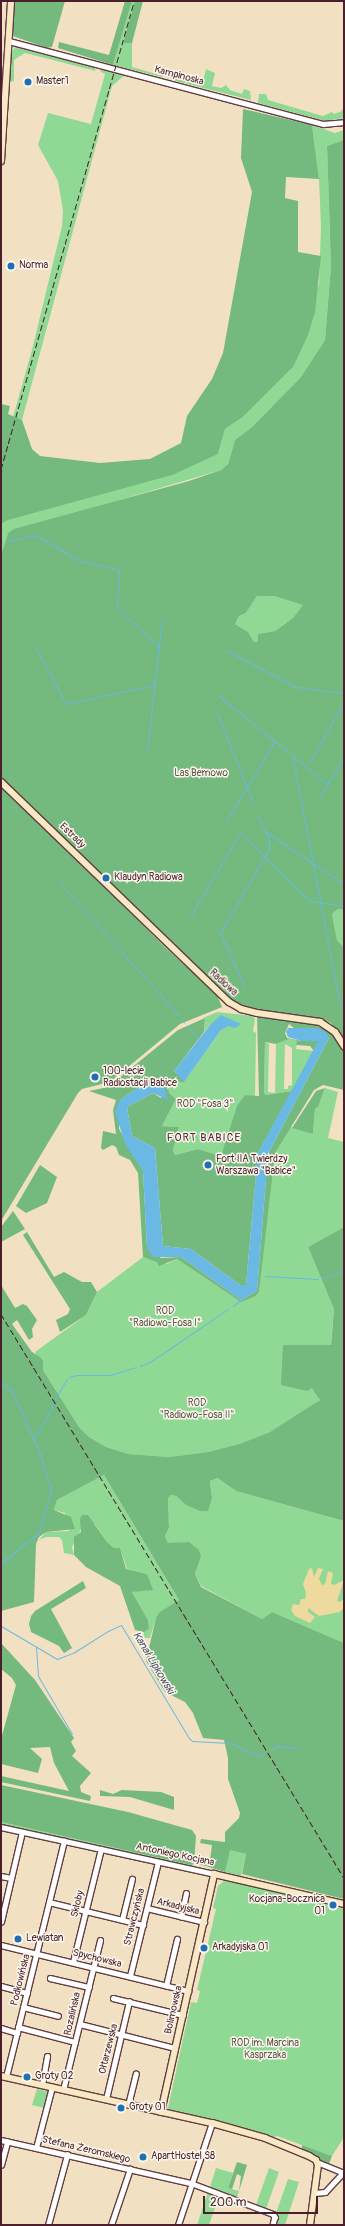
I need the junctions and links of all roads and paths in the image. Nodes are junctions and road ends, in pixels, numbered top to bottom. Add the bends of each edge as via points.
1 (11, 1) edge
2 (9, 41) junction
3 (344, 122) edge
4 (1, 160) edge
5 (1, 782) edge
6 (128, 905) joint
7 (344, 1046) edge
8 (1, 1827) edge
9 (22, 1832) junction
10 (64, 1841) junction
11 (101, 1849) junction
12 (158, 1862) junction
13 (215, 1874) junction
14 (1, 1876) edge
15 (11, 1878) junction
16 (132, 1879) dead end
17 (186, 1894) dead end
18 (49, 1902) junction
19 (344, 1904) edge
20 (147, 1908) junction
21 (86, 1911) junction
22 (181, 1917) junction
23 (122, 1920) junction
24 (1, 1921) edge
25 (204, 1922) junction
26 (143, 1925) junction
27 (177, 1939) dead end
28 (100, 1941) dead end
29 (1, 1945) edge
30 (37, 1954) junction
31 (73, 1962) junction
32 (94, 1967) junction
33 (130, 1976) junction
34 (50, 1978) dead end
35 (1, 1986) edge
36 (166, 1986) junction
37 (89, 1988) junction
38 (188, 1991) junction
39 (27, 1993) junction
40 (113, 1998) dead end
41 (129, 2002) junction
42 (23, 2007) junction
43 (183, 2015) junction
44 (58, 2016) dead end
45 (80, 2024) junction
46 (18, 2027) junction
47 (1, 2028) edge
48 (17, 2033) junction
49 (122, 2035) junction
50 (76, 2042) junction
51 (175, 2048) junction
52 (47, 2056) dead end
53 (136, 2074) dead end
54 (4, 2076) edge
55 (42, 2085) junction
56 (52, 2087) junction
57 (64, 2090) junction
58 (106, 2099) junction
59 (128, 2104) junction
60 (161, 2112) junction
61 (212, 2123) junction
62 (1, 2140) edge
63 (7, 2142) junction
64 (36, 2148) junction
65 (67, 2155) junction
66 (317, 2162) junction
67 (1, 2165) edge
68 (130, 2169) junction
69 (344, 2173) edge
70 (191, 2183) junction
71 (314, 2193) junction
72 (48, 2225) edge
73 (111, 2225) edge
74 (178, 2225) edge
75 (273, 2225) edge
76 (310, 2225) edge

1 - 2 street
2 - 3 street, Kampinoska via 323,124
2 - 4 street
5 - 6 street, Estrady
6 - 7 street, Radiowa via 234,1005 257,1013 320,1022 334,1032
8 - 9 street, Antoniego Kocjana
9 - 10 street, Antoniego Kocjana
9 - 15 street
10 - 11 street, Antoniego Kocjana
10 - 18 street, Podkowińska
11 - 12 street, Antoniego Kocjana
11 - 21 street, Skłoby
12 - 13 street, Antoniego Kocjana
12 - 20 street, Strawczyńska
13 - 19 street, Antoniego Kocjana
13 - 25 street, Bolimowska
14 - 15 street
15 - 24 street
16 - 23 street
17 - 22 street
18 - 21 street
18 - 30 street, Podkowińska
20 - 22 street, Arkadyjska
20 - 26 street, Strawczyńska
21 - 23 street
21 - 31 street, Skłoby
22 - 25 street, Arkadyjska
23 - 26 street
25 - 38 street, Bolimowska
26 - 33 street, Strawczyńska
27 - 36 street
28 - 32 street, Rozalińska
29 - 30 street, Spychowska
30 - 31 street, Spychowska
30 - 39 street, Podkowińska
31 - 32 street, Spychowska
32 - 33 street, Spychowska
32 - 37 street, Rozalińska
33 - 36 street, Spychowska
34 - 37 street
35 - 39 street
36 - 38 street, Spychowska
37 - 45 street, Rozalińska
38 - 43 street, Bolimowska
39 - 42 street, Podkowińska
40 - 41 street
41 - 43 street
41 - 49 street, Ołtarzewska
42 - 44 street
42 - 46 street, Podkowińska
43 - 51 street, Bolimowska
45 - 49 street
45 - 50 street, Rozalińska
46 - 48 street, Podkowińska
46 - 50 street
47 - 48 street
48 - 54 street, Podkowińska
49 - 51 street
49 - 58 street, Ołtarzewska
50 - 57 street, Rozalińska
51 - 60 street, Bolimowska
52 - 55 street
53 - 59 street
54 - 55 street
55 - 56 street
56 - 57 street
56 - 64 street
57 - 58 street
58 - 59 street
59 - 60 street
60 - 61 street
61 - 66 street via 265,2138 309,2156
61 - 70 street
62 - 63 street, Stefana Żeromskiego
63 - 64 street, Stefana Żeromskiego
63 - 67 street
64 - 65 street, Stefana Żeromskiego
65 - 68 street, Stefana Żeromskiego
65 - 72 street
66 - 69 street
66 - 71 street
68 - 70 street, Stefana Żeromskiego
68 - 73 street
69 - 71 street via 325,2192
70 - 74 street
70 - 75 street, Stefana Żeromskiego via 275,2215
71 - 76 street

